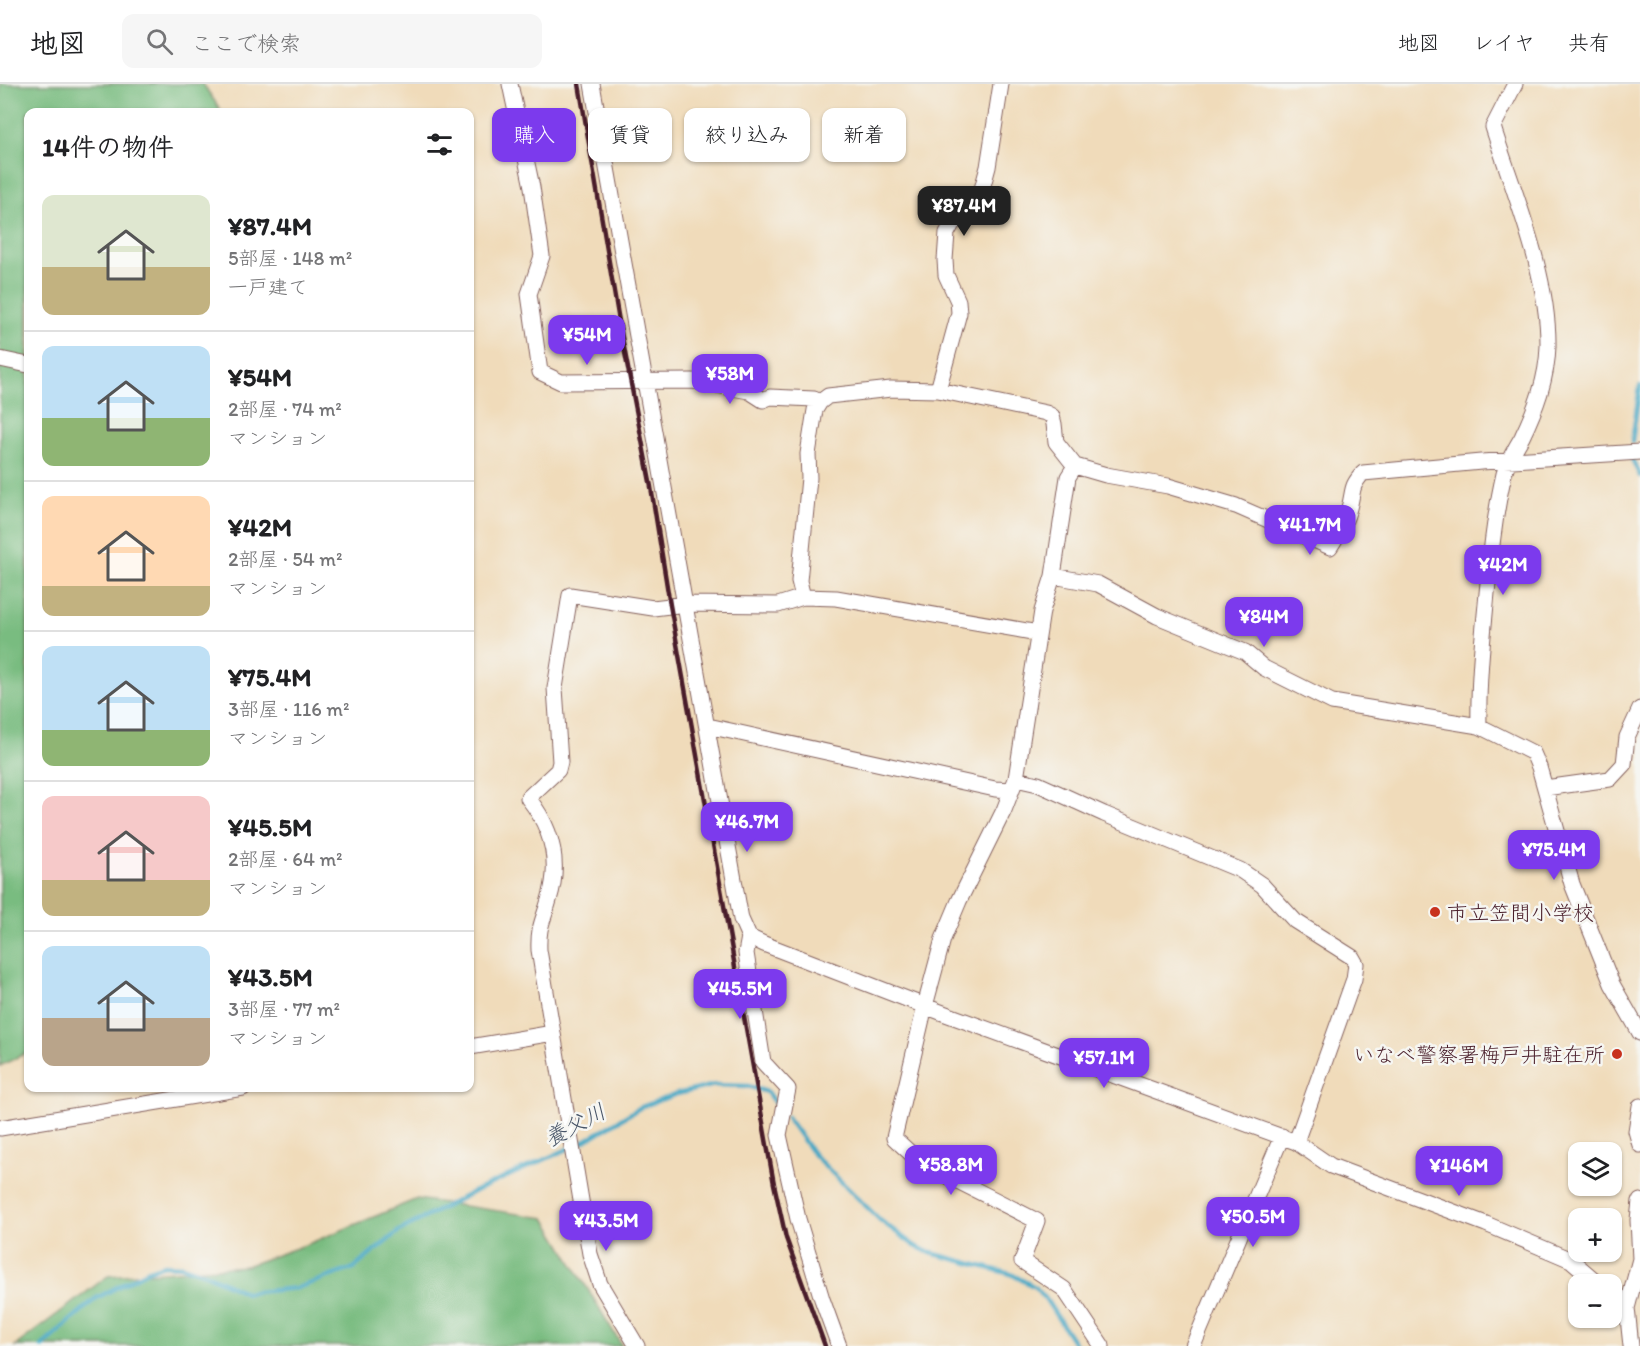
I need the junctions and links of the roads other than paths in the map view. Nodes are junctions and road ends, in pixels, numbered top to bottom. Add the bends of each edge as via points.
1 (510, 84) edge
2 (592, 84) edge
3 (1001, 84) edge
4 (1515, 84) edge
5 (0, 359) edge
6 (24, 363) edge
7 (645, 382) junction
8 (938, 390) junction
9 (820, 402) junction
10 (1640, 452) edge
11 (1510, 461) junction
12 (1075, 466) junction
13 (1053, 576) junction
14 (803, 597) junction
15 (686, 604) junction
16 (1038, 633) junction
17 (1640, 709) edge
18 (708, 726) junction
19 (1479, 726) junction
20 (1014, 785) junction
21 (1545, 788) junction
22 (749, 937) junction
23 (925, 1006) junction
24 (554, 1033) junction
25 (1640, 1033) edge
26 (474, 1046) edge
27 (219, 1092) edge
28 (1640, 1106) edge
29 (0, 1128) edge
30 (1289, 1139) junction
31 (1640, 1145) edge
32 (1640, 1201) edge
33 (1587, 1274) edge
34 (1622, 1304) edge
35 (1627, 1308) junction
36 (637, 1346) edge
37 (839, 1346) edge
38 (1102, 1346) edge
39 (1193, 1346) edge
40 (1631, 1346) edge

1 - 7 street via 542,256 529,294 540,372 561,382
2 - 7 street
3 - 8 street via 982,189 947,233 946,275 959,313
4 - 11 street via 1493,126 1536,261 1548,347 1536,407
5 - 6 street
7 - 9 street via 693,381 749,391 763,400 770,397
7 - 15 street
8 - 9 street via 891,389 828,396
8 - 12 street via 1046,412 1052,416 1056,441
9 - 14 street via 815,410 808,454 799,581
10 - 11 street
11 - 12 street via 1363,473 1353,483 1349,509 1330,547 1236,506 1168,486
11 - 19 street via 1492,539
12 - 13 street via 1068,477
13 - 16 street
13 - 19 street via 1098,584 1157,616 1245,652 1264,668 1332,702
14 - 15 street via 778,605
14 - 16 street via 836,598
15 - 18 street
15 - 24 street via 653,608 570,595 555,688 560,762 558,770 528,798 547,827 555,856 552,889 538,932
16 - 20 street
17 - 21 street via 1627,737 1624,764 1610,779
18 - 20 street via 983,787
18 - 22 street via 741,919
19 - 21 street via 1533,753
20 - 23 street via 943,939
20 - 30 street via 1038,784 1240,870 1262,885 1295,921 1352,957 1356,964 1354,979
21 - 25 street via 1572,884 1612,984
22 - 23 street
22 - 37 street via 746,953 763,1062 788,1089 779,1135 798,1219
23 - 30 street
23 - 38 street via 894,1138 920,1162 1037,1221 1022,1261 1064,1288
24 - 26 street
24 - 36 street via 594,1271
27 - 29 street
28 - 31 street via 1636,1131
30 - 33 street via 1330,1166 1486,1224 1571,1260
30 - 39 street
32 - 35 street via 1640,1259
34 - 35 street
35 - 40 street

